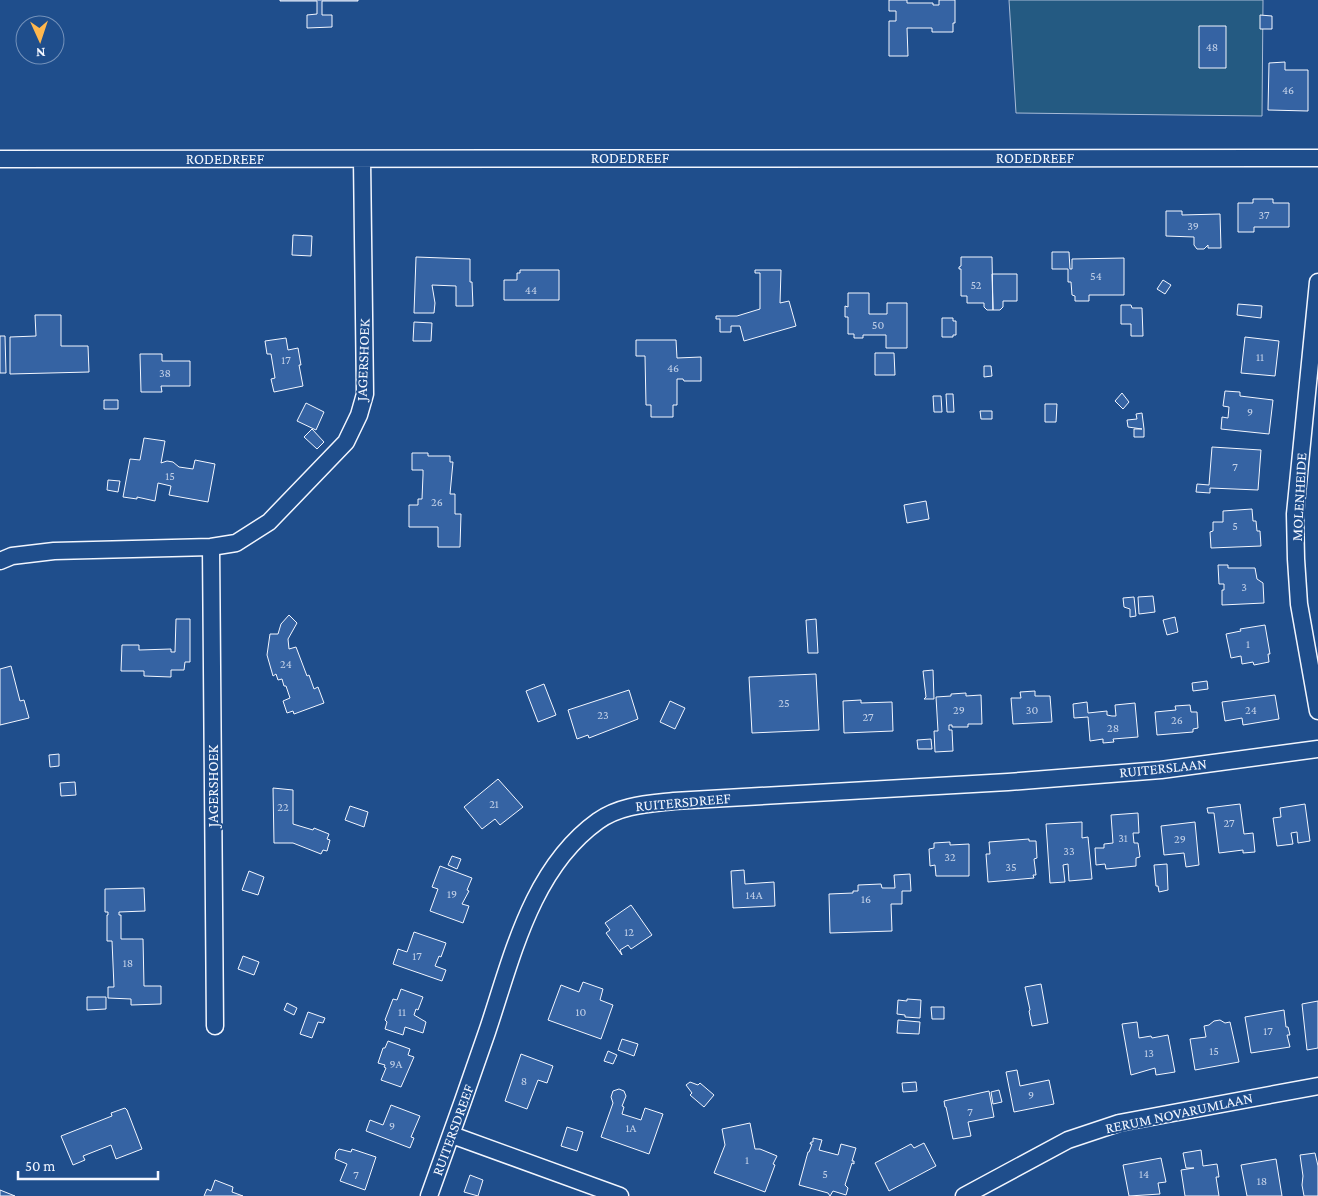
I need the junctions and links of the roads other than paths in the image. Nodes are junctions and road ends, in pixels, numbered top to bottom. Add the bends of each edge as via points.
1 (1318, 158) edge
2 (0, 159) edge
3 (362, 159) junction
4 (1318, 282) edge
5 (211, 547) junction
6 (0, 561) edge
7 (1318, 710) edge
8 (1318, 749) edge
9 (1008, 782) joint
10 (215, 1026) dead end
11 (1318, 1086) edge
12 (452, 1135) junction
13 (429, 1196) edge
14 (620, 1196) edge
15 (964, 1196) edge

1 - 3 street, RODEDREEF
2 - 3 street, RODEDREEF
3 - 5 street, JAGERSHOEK via 365,394 359,416 346,442 269,522 236,543
4 - 7 street, MOLENHEIDE via 1295,514 1299,604
5 - 6 street, JAGERSHOEK via 54,551 12,556
5 - 10 street, JAGERSHOEK
8 - 9 street, RUITERSLAAN via 1161,770
9 - 12 street, RUITERSDREEF via 674,801 630,806 600,820 573,842 528,911
11 - 15 street, RERUM NOVARUMLAAN via 1119,1123 1068,1140
12 - 13 street, RUITERSDREEF
12 - 14 street

